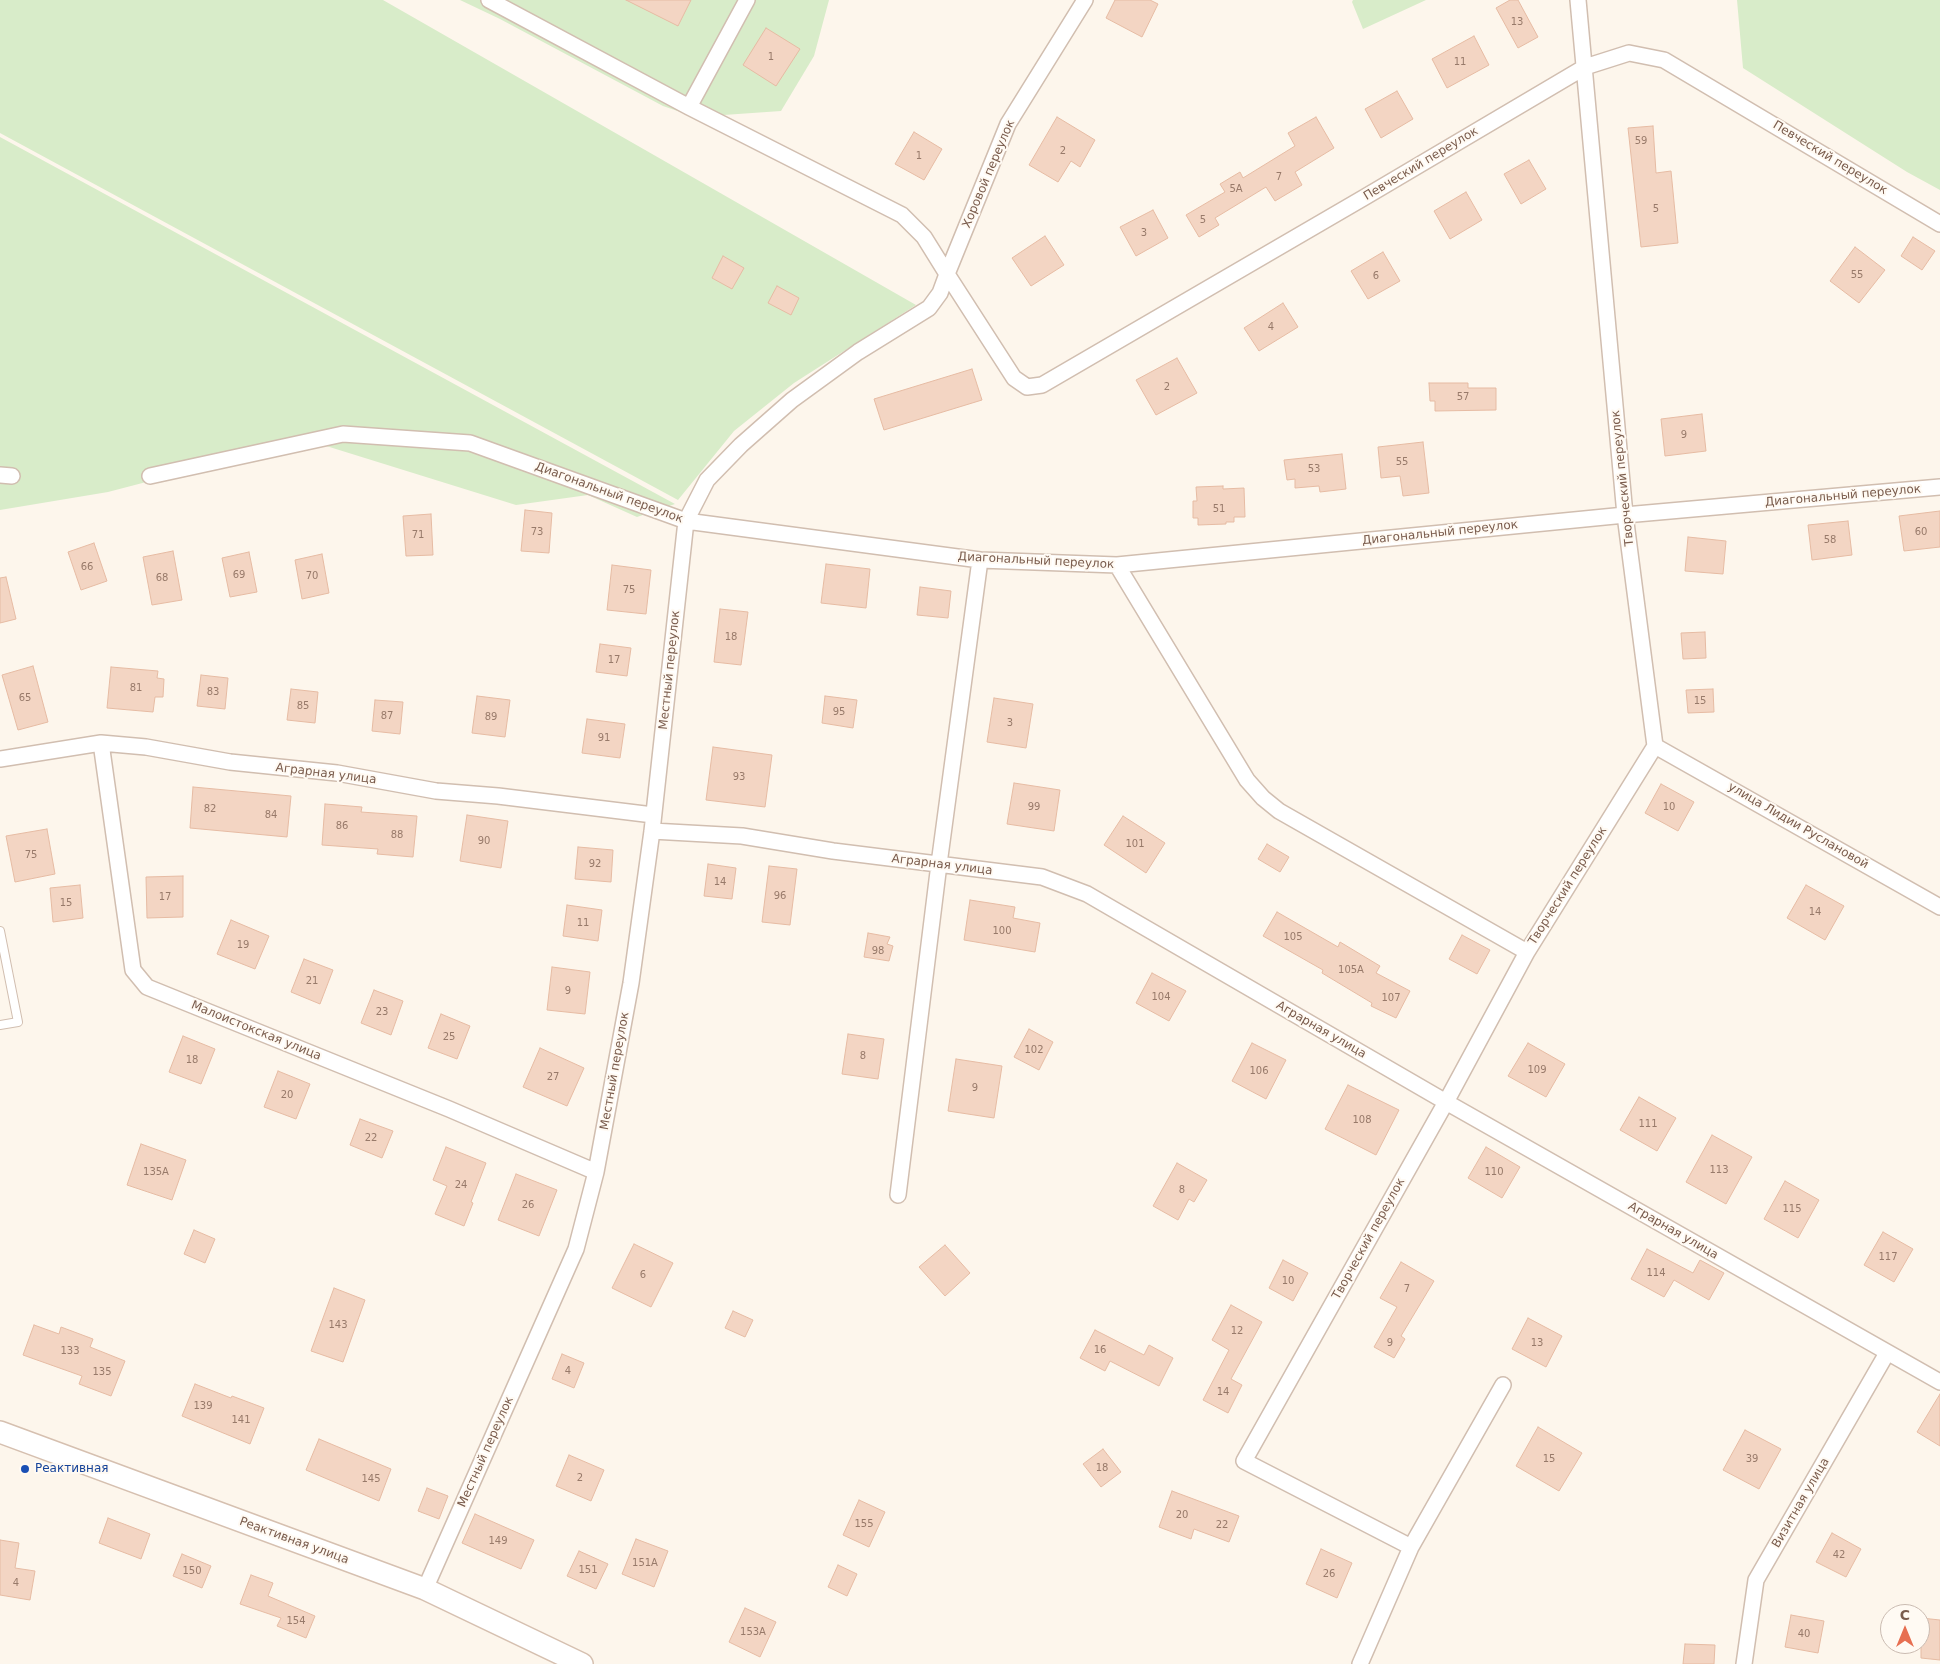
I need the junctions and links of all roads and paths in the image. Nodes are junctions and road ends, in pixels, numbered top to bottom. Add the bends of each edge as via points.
1 (489, 0) edge
2 (747, 0) edge
3 (1084, 0) edge
4 (1578, 0) edge
5 (1584, 67) junction
6 (689, 107) junction
7 (1940, 224) edge
8 (947, 274) junction
9 (150, 476) dead end
10 (1940, 487) edge
11 (1625, 515) junction
12 (686, 521) junction
13 (980, 560) junction
14 (1116, 565) junction
15 (101, 743) junction
16 (1655, 746) junction
17 (0, 759) edge
18 (653, 815) junction
19 (652, 831) junction
20 (939, 864) junction
21 (1940, 907) edge
22 (0, 931) edge
23 (1527, 952) junction
24 (0, 1025) edge
25 (1446, 1102) junction
26 (596, 1172) junction
27 (898, 1195) dead end
28 (1887, 1353) junction
29 (1940, 1382) edge
30 (1503, 1386) dead end
31 (0, 1432) edge
32 (1411, 1547) junction
33 (425, 1590) junction
34 (582, 1664) edge
35 (1360, 1664) edge
36 (1744, 1664) edge

1 - 6 street, Певческий переулок
2 - 6 street
3 - 8 street, Хоровой переулок via 1008,124
4 - 5 street, Творческий переулок
5 - 7 street, Певческий переулок via 1629,53 1664,60
5 - 8 street, Певческий переулок via 1042,385 1026,387 1014,378
5 - 11 street, Творческий переулок
6 - 8 street, Певческий переулок via 902,214 924,237
8 - 12 street, Хоровой переулок via 940,293 929,308 858,352 792,400 741,445 707,480
9 - 12 street, Диагональный переулок via 343,434 470,443
10 - 11 street, Диагональный переулок
11 - 14 street, Диагональный переулок
11 - 16 street, Творческий переулок
12 - 13 street, Диагональный переулок
12 - 18 street, Местный переулок
13 - 14 street, Диагональный переулок
13 - 20 street
14 - 23 street via 1248,780 1263,798 1279,811
15 - 17 street, Аграрная улица
15 - 18 street, Аграрная улица via 436,790
15 - 26 street, Малоистокская улица via 133,970 147,987 450,1109
16 - 21 street, улица Лидии Руслановой
16 - 23 street, Творческий переулок
18 - 19 street, Местный переулок
19 - 20 street, Аграрная улица via 742,836
19 - 26 street, Местный переулок via 631,983
20 - 25 street, Аграрная улица via 1042,877 1087,894
20 - 27 street
22 - 24 lane via 18,1022
23 - 25 street, Творческий переулок
25 - 28 street, Аграрная улица
25 - 32 street, Творческий переулок via 1244,1461
26 - 33 street, Местный переулок via 576,1249
28 - 29 street, Аграрная улица
28 - 36 street, Визитная улица via 1756,1580
30 - 32 street
31 - 33 main road, Реактивная улица
32 - 35 street
33 - 34 main road, Реактивная улица

